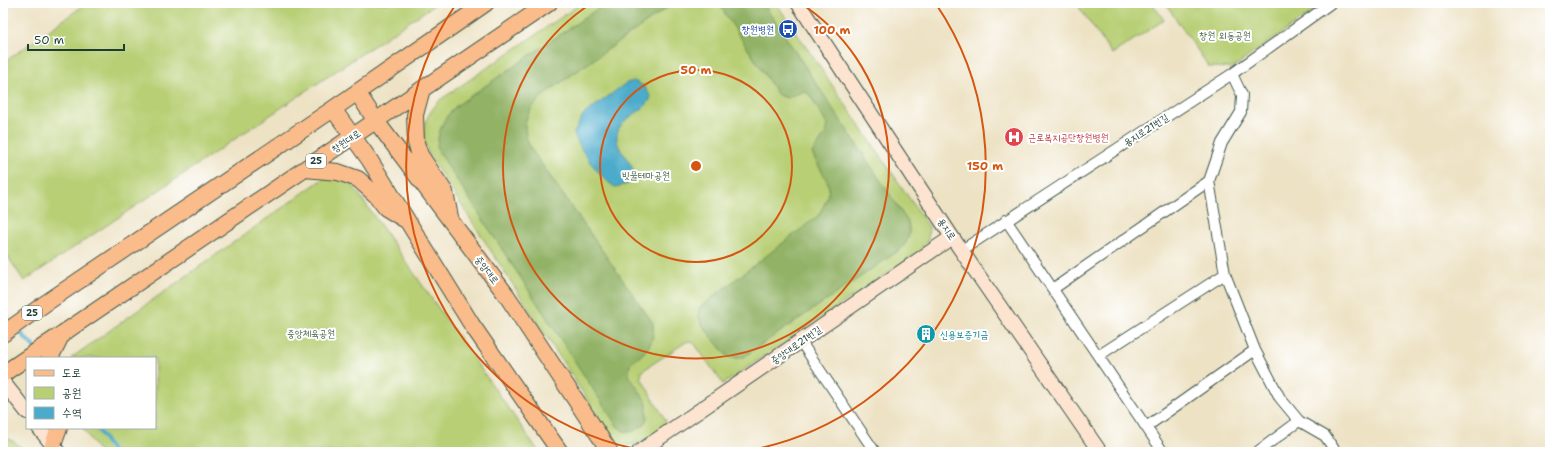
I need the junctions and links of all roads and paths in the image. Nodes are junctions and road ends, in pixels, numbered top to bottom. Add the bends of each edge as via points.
1 (486, 3) edge
2 (549, 3) edge
3 (798, 3) edge
4 (1331, 3) edge
5 (1232, 74) junction
6 (422, 89) junction
7 (357, 92) junction
8 (333, 109) junction
9 (376, 121) junction
10 (353, 136) junction
11 (305, 169) junction
12 (1209, 181) junction
13 (1006, 220) junction
14 (407, 221) junction
15 (452, 222) junction
16 (952, 237) junction
17 (962, 250) junction
18 (1225, 274) junction
19 (1053, 289) junction
20 (62, 333) junction
21 (3, 334) edge
22 (801, 342) junction
23 (1255, 350) junction
24 (1098, 356) junction
25 (30, 357) edge
26 (50, 357) edge
27 (26, 360) edge
28 (4, 376) edge
29 (26, 410) edge
30 (1299, 421) junction
31 (1146, 427) junction
32 (40, 429) edge
33 (59, 429) edge
34 (55, 449) edge
35 (560, 452) edge
36 (610, 452) edge
37 (640, 452) edge
38 (875, 452) edge
39 (1100, 452) edge
40 (1163, 452) edge
41 (1257, 452) edge
42 (1336, 452) edge

1 - 7 main road, 25
2 - 6 main road, 창원대로 / 25
3 - 16 main road, 용지로
4 - 5 street, 용지로21번길
5 - 12 street via 1242,95 1241,112 1222,143
5 - 13 street, 용지로21번길
6 - 9 main road, 창원대로 / 25
6 - 15 main road via 415,115 416,143 420,155 445,192
7 - 8 main road, 25
7 - 9 main road, 중앙대로
8 - 10 main road
8 - 21 main road, 25
9 - 10 main road, 창원대로 / 25
9 - 15 main road, 중앙대로
10 - 11 main road, 창원대로 / 25
10 - 14 main road
11 - 14 main road via 338,172 358,179 386,208
11 - 20 main road, 창원대로 / 25
12 - 18 street
12 - 19 street
13 - 17 street, 용지로21번길
13 - 19 street
14 - 35 main road via 472,324
15 - 36 main road, 중앙대로 via 507,296
16 - 17 main road, 용지로
16 - 22 main road, 중앙대로21번길
17 - 39 main road, 용지로
18 - 23 street
18 - 24 street
19 - 24 street
20 - 25 main road, 25
20 - 26 main road
22 - 37 main road, 중앙대로21번길
22 - 38 street
23 - 30 street via 1280,398
23 - 31 street
24 - 31 street
27 - 28 main road, 25
28 - 29 main road
30 - 41 street
30 - 42 street via 1325,436
31 - 40 street
32 - 34 main road
33 - 34 main road

